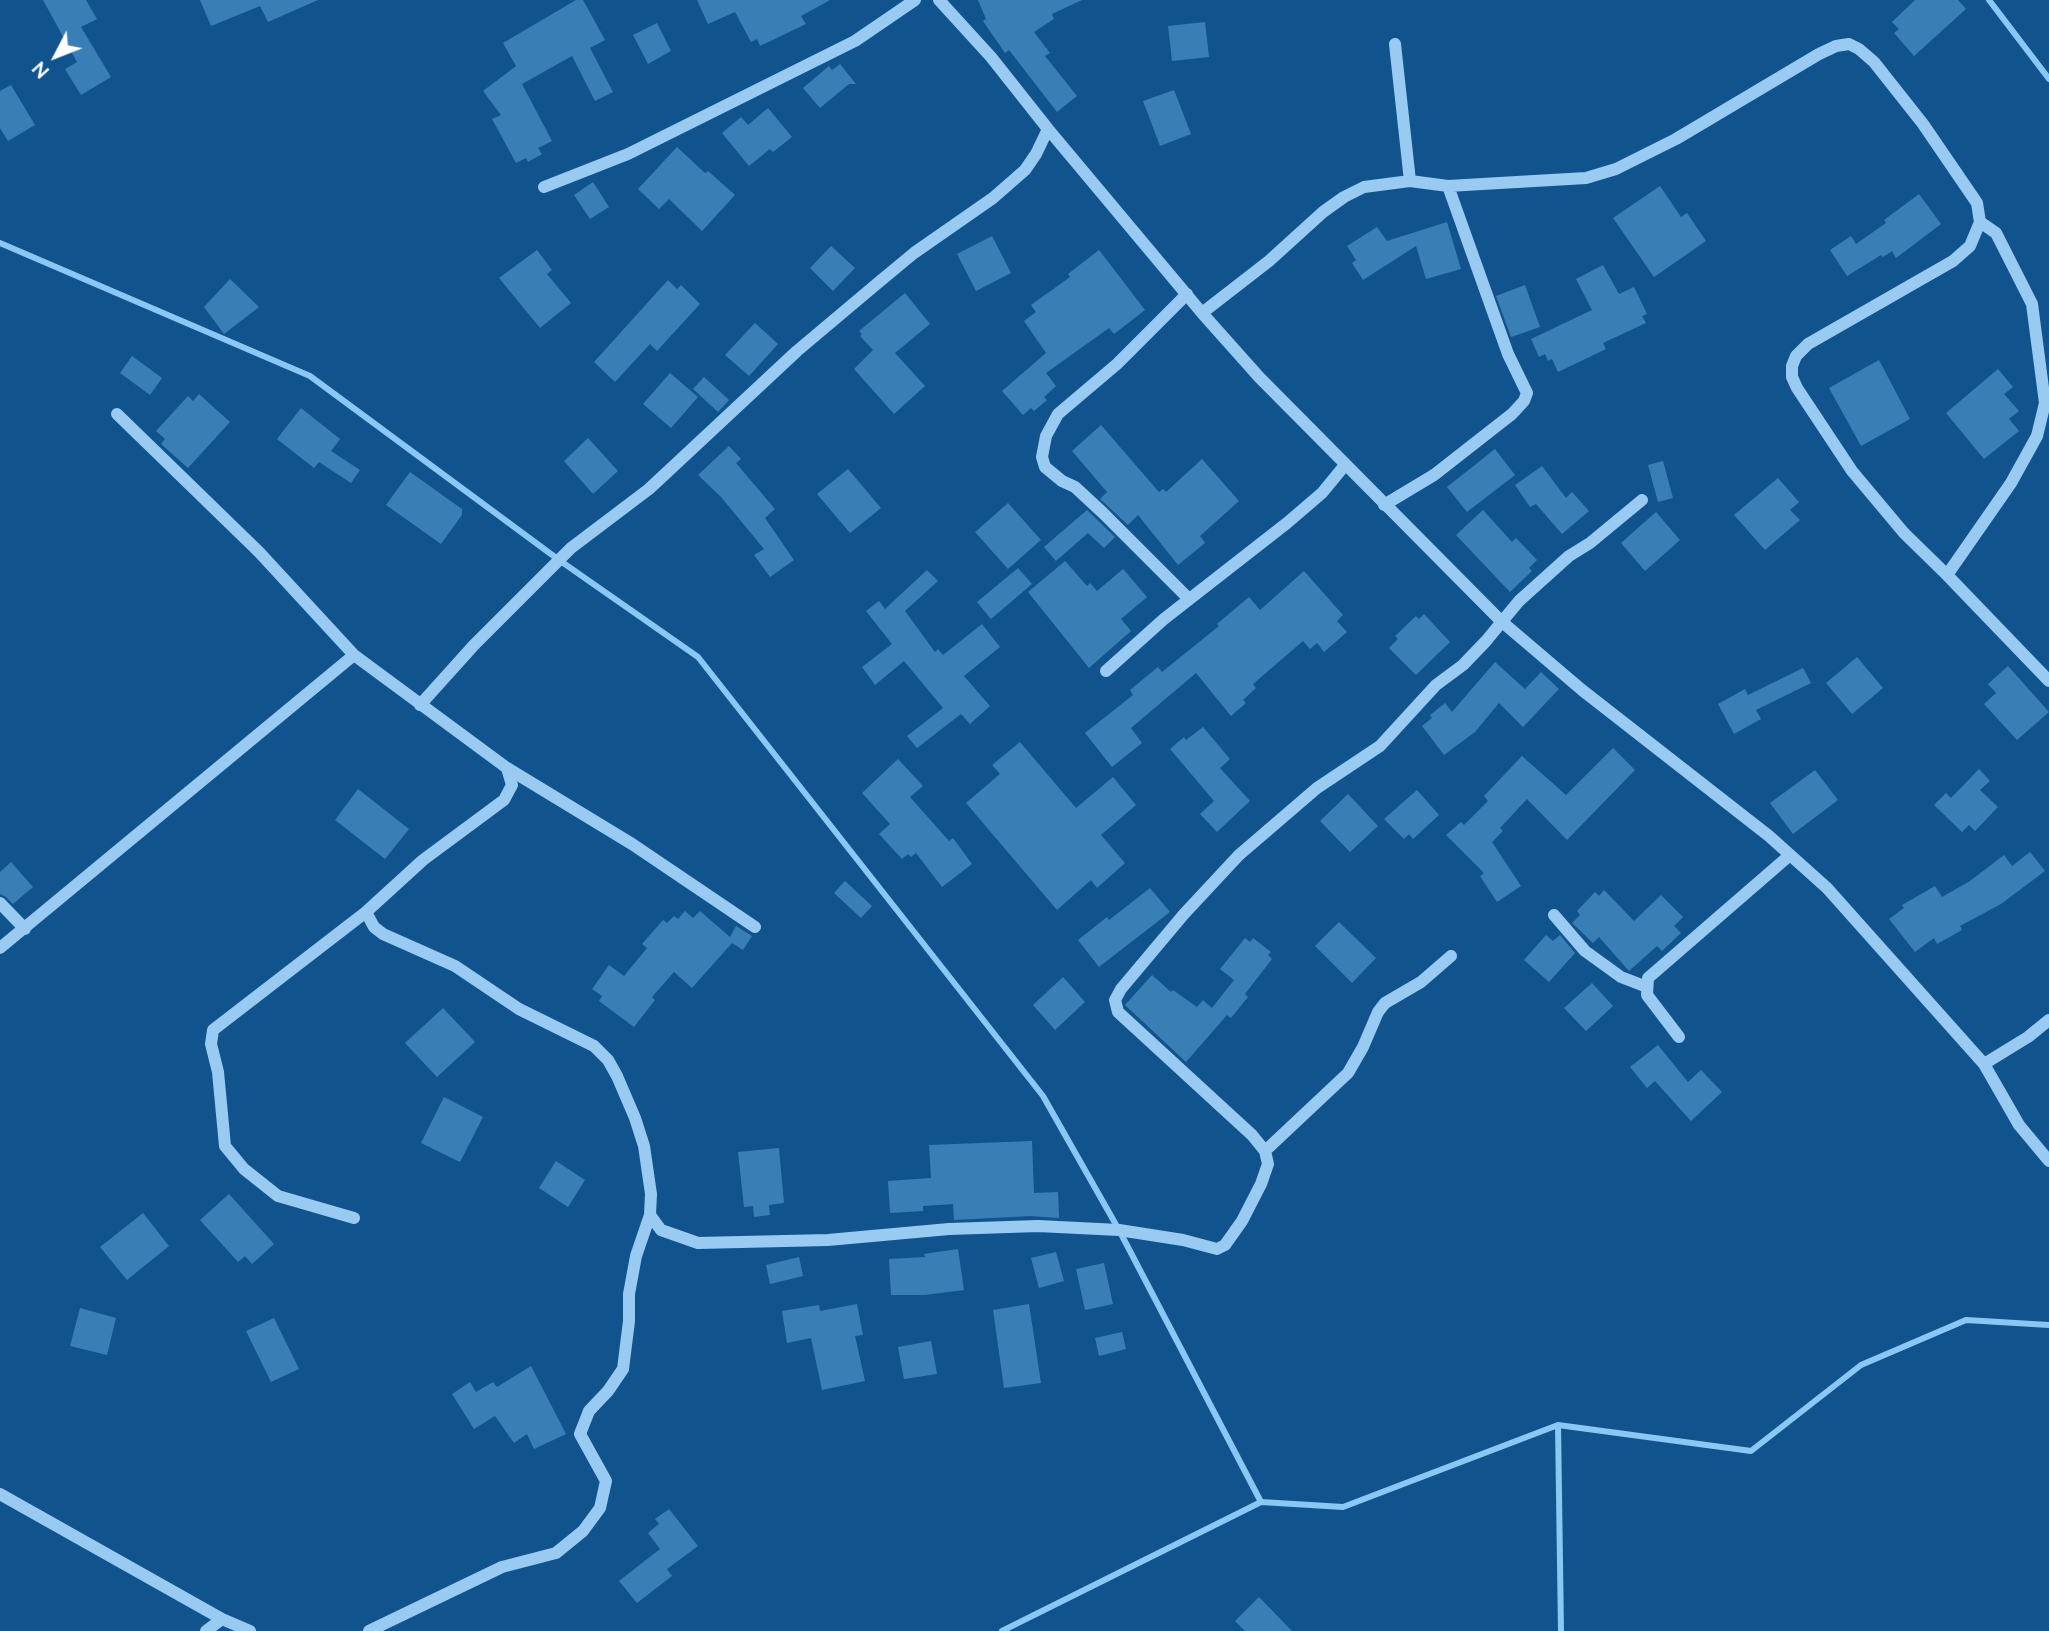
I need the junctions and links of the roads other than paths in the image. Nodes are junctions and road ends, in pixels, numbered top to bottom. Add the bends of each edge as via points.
1 (915, 0) edge
2 (939, 0) edge
3 (1395, 44) dead end
4 (1048, 129) junction
5 (1410, 181) junction
6 (1448, 186) junction
7 (544, 187) dead end
8 (1980, 222) junction
9 (1187, 294) junction
10 (1202, 313) junction
11 (117, 414) dead end
12 (1345, 465) junction
13 (1642, 499) dead end
14 (1384, 505) junction
15 (1947, 575) junction
16 (1189, 599) junction
17 (1501, 621) junction
18 (354, 655) junction
19 (1106, 671) dead end
20 (2049, 681) edge
21 (421, 705) junction
22 (507, 768) junction
23 (1790, 855) junction
24 (0, 903) edge
25 (366, 912) junction
26 (1554, 915) dead end
27 (755, 927) dead end
28 (25, 929) junction
29 (0, 948) edge
30 (1451, 956) dead end
31 (1647, 987) junction
32 (2049, 1020) edge
33 (1679, 1037) dead end
34 (1984, 1064) junction
35 (1265, 1151) junction
36 (2049, 1161) edge
37 (650, 1215) junction
38 (354, 1218) dead end
39 (0, 1494) edge
40 (222, 1619) junction
41 (206, 1631) edge
42 (250, 1631) edge
43 (369, 1631) edge

1 - 7 street via 855,41 628,154
2 - 4 street
3 - 5 street
4 - 9 street
4 - 21 street via 1025,170 879,282 797,351 649,489 571,548
5 - 6 street
5 - 10 street via 1364,187 1344,197
6 - 8 street via 1573,180 1616,169 1819,54 1849,44 1874,62 1923,124 1977,203
6 - 14 street via 1508,354 1527,393 1512,414 1434,475
8 - 15 street via 1996,233 2032,304 2045,403 2037,436 2011,483
8 - 15 street via 1970,246 1953,261 1808,344 1792,366 1797,388 1852,471
9 - 10 street
9 - 16 street via 1058,414 1046,436 1042,457 1045,467 1094,504
10 - 12 street
11 - 18 street via 259,552
12 - 14 street
12 - 16 street via 1322,493
13 - 17 street via 1569,556
14 - 17 street
15 - 20 street
16 - 19 street
17 - 23 street
17 - 35 street via 1380,746 1317,788 1239,855 1115,1000 1118,1012
18 - 21 street
18 - 28 street
21 - 22 street
22 - 25 street via 512,785 505,800 423,860
22 - 27 street
23 - 31 street via 1663,963 1648,978
23 - 34 street via 1827,888
24 - 28 street
25 - 37 street via 383,934 455,966 519,1009 594,1046 608,1060 644,1146
25 - 38 street via 213,1030 211,1044 225,1146 244,1169 278,1196
26 - 31 street via 1585,951 1621,977
28 - 29 street
30 - 35 street via 1421,982 1385,1003 1348,1073
31 - 33 street via 1647,995
32 - 34 street
34 - 36 street via 2019,1125
35 - 37 street via 1268,1164 1261,1184 1242,1220 1217,1249 1119,1230 1038,1226 698,1243 661,1230
37 - 43 street via 629,1294 623,1369 589,1411 580,1434 606,1481 600,1508 583,1531 556,1553 502,1567
39 - 40 street
40 - 41 street
40 - 42 street

